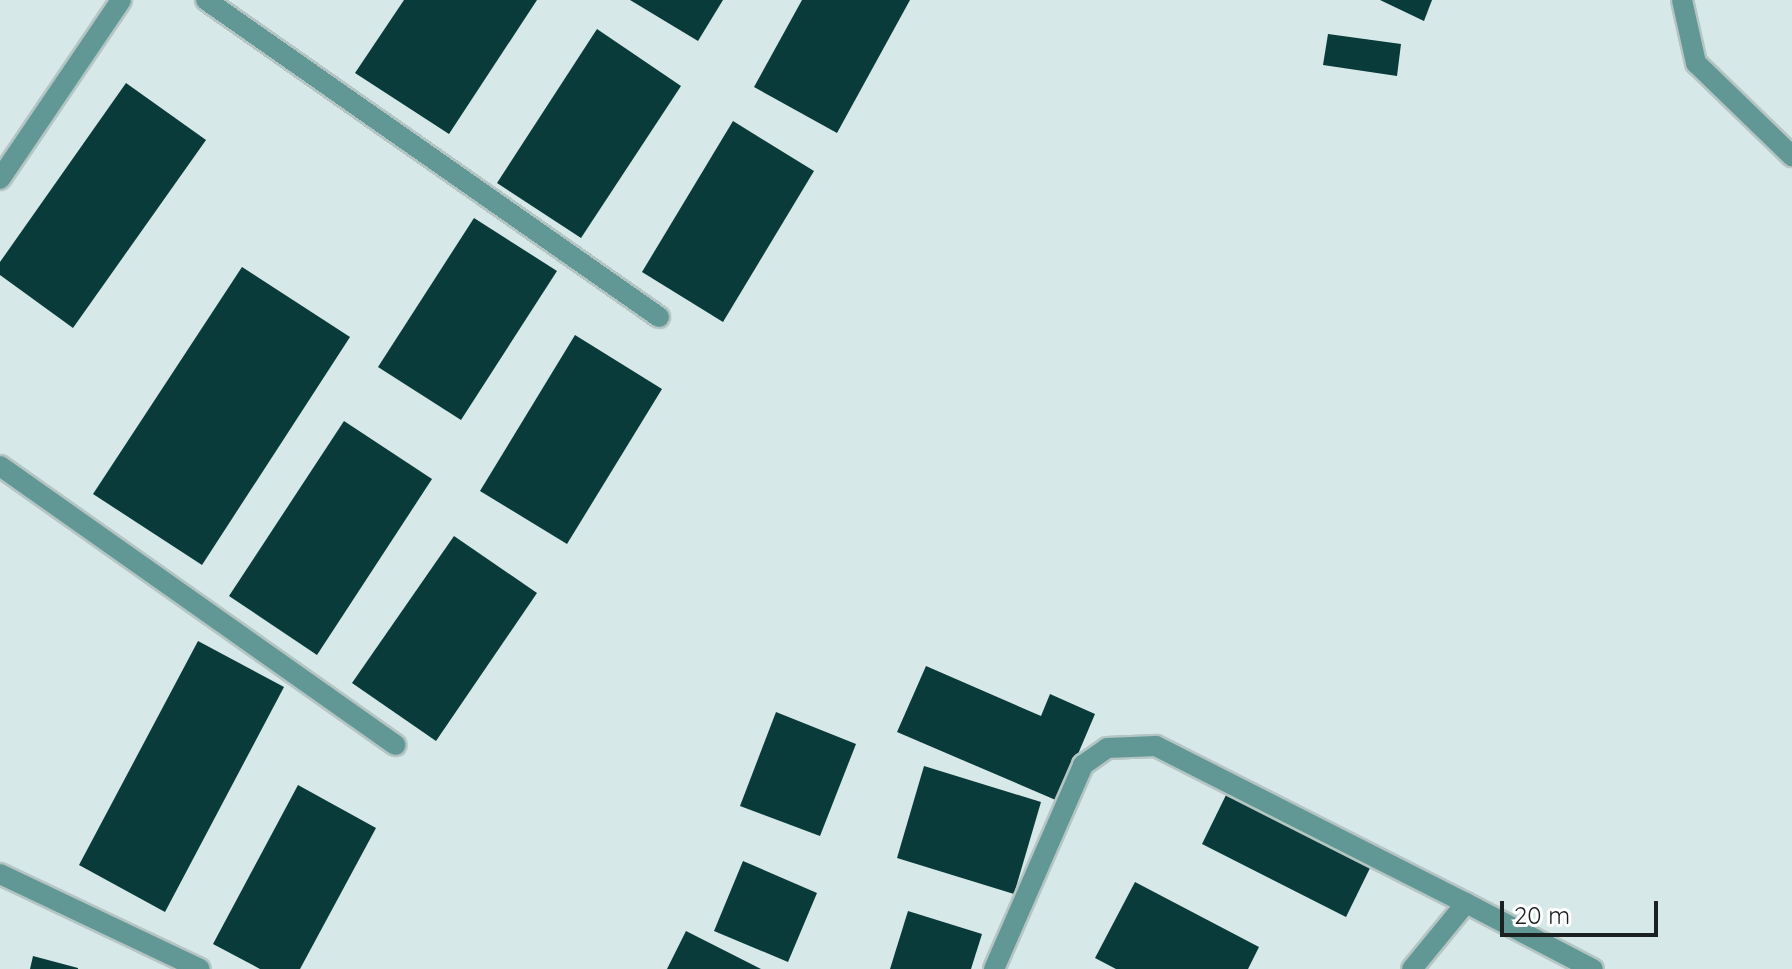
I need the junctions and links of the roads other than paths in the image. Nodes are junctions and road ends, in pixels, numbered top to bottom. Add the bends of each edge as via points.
1 (121, 0) edge
2 (206, 0) edge
3 (1682, 0) edge
4 (1792, 156) edge
5 (0, 179) edge
6 (659, 317) dead end
7 (0, 466) edge
8 (395, 745) dead end
9 (0, 874) edge
10 (1466, 903) junction
11 (200, 969) edge
12 (994, 969) edge
13 (1412, 969) edge
14 (1593, 969) edge

1 - 5 street
2 - 6 street
3 - 4 street via 1696,63
7 - 8 street
9 - 11 street
10 - 12 street via 1156,746 1107,748 1083,765
10 - 13 street
10 - 14 street

